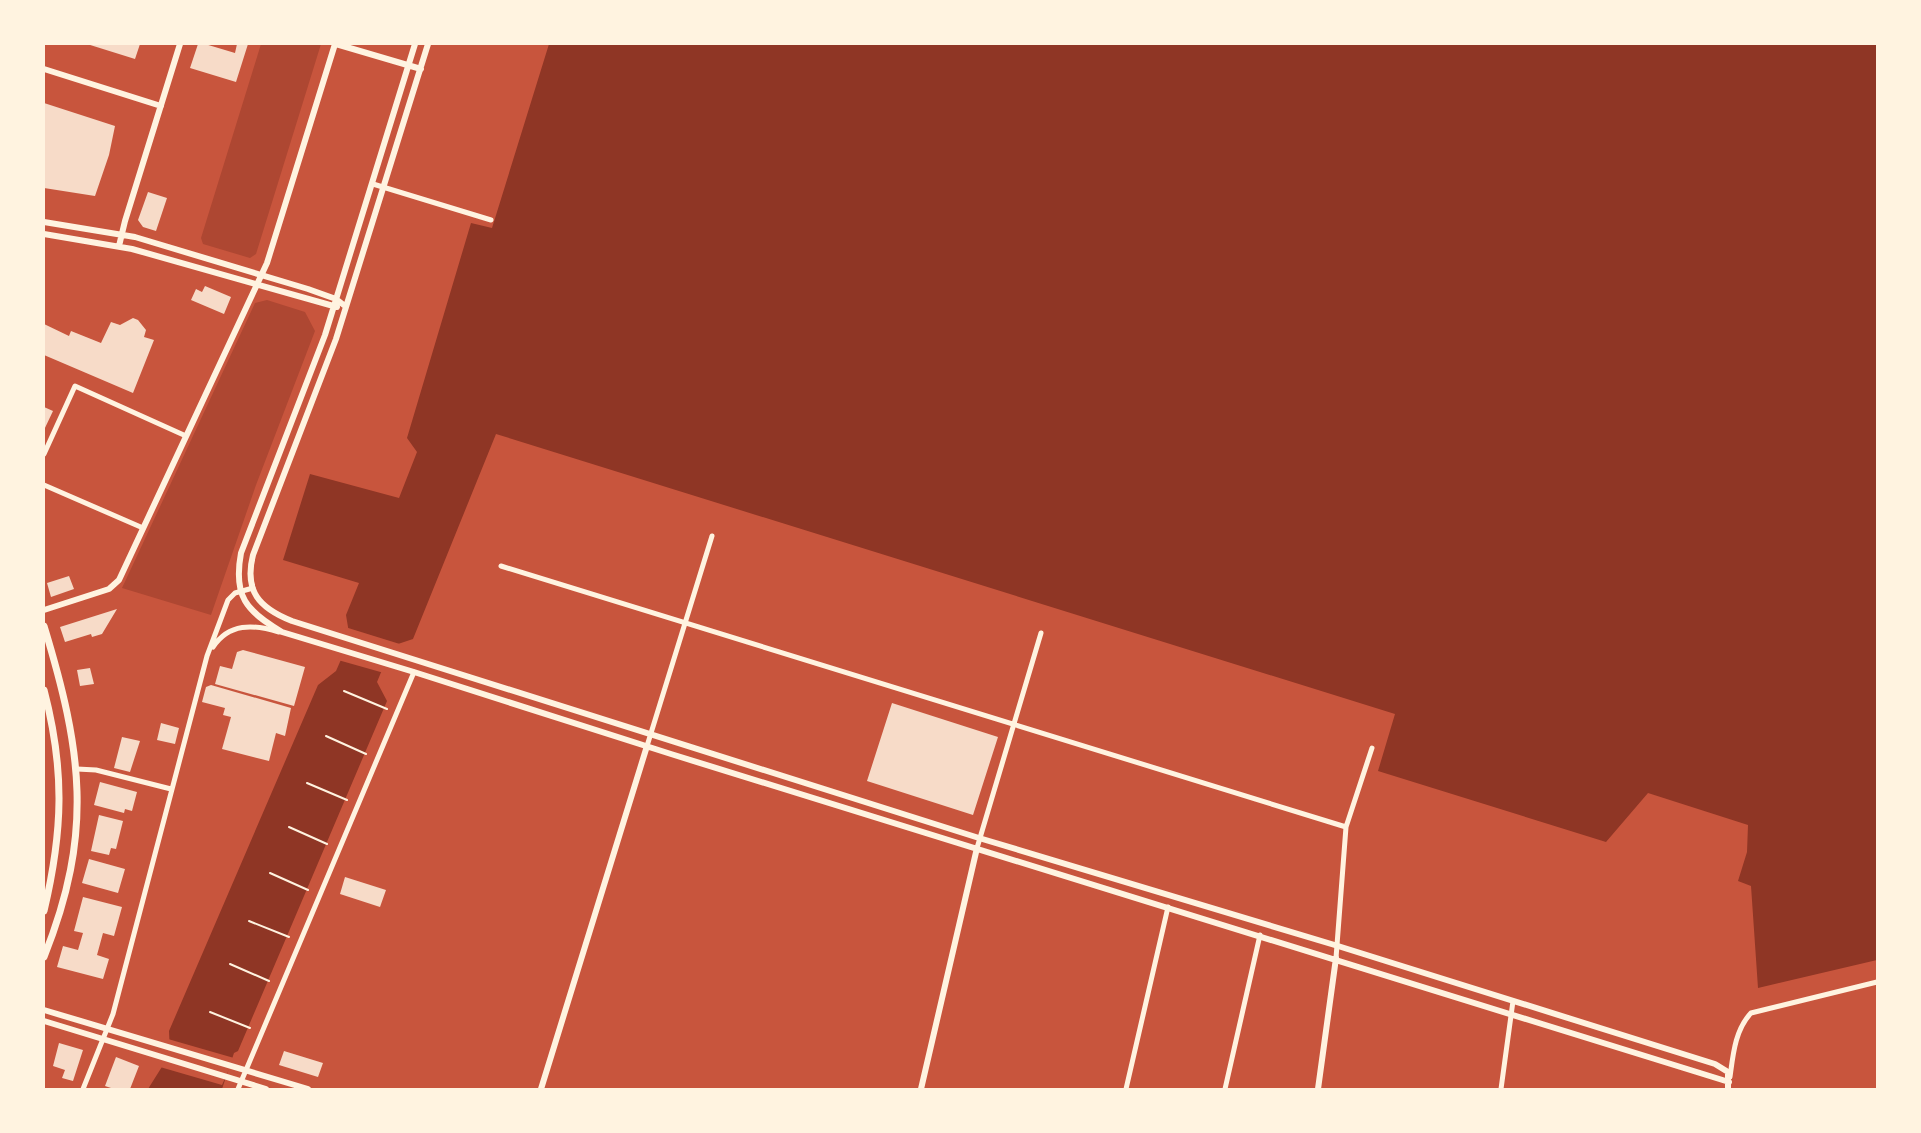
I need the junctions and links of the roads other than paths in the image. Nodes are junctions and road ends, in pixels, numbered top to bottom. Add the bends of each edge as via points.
1 (180, 44) edge
2 (335, 44) edge
3 (415, 44) edge
4 (428, 44) edge
5 (408, 66) junction
6 (44, 69) edge
7 (421, 69) junction
8 (161, 106) junction
9 (373, 184) junction
10 (384, 188) junction
11 (491, 220) dead end
12 (44, 222) edge
13 (44, 234) edge
14 (121, 235) junction
15 (119, 246) junction
16 (261, 275) junction
17 (257, 284) junction
18 (336, 299) junction
19 (345, 306) junction
20 (334, 307) junction
21 (186, 436) junction
22 (44, 454) edge
23 (44, 485) edge
24 (143, 528) junction
25 (712, 536) dead end
26 (500, 566) dead end
27 (253, 588) junction
28 (241, 591) junction
29 (44, 610) edge
30 (685, 622) junction
31 (44, 626) edge
32 (282, 632) junction
33 (1041, 633) dead end
34 (207, 656) junction
35 (414, 672) junction
36 (44, 690) edge
37 (1013, 723) junction
38 (651, 734) junction
39 (647, 746) junction
40 (1372, 748) dead end
41 (77, 769) junction
42 (172, 789) junction
43 (1346, 827) junction
44 (980, 838) junction
45 (977, 848) junction
46 (1168, 907) junction
47 (44, 911) edge
48 (1261, 935) junction
49 (1338, 946) junction
50 (44, 957) edge
51 (1336, 958) junction
52 (1877, 982) edge
53 (1513, 1001) junction
54 (44, 1010) edge
55 (1511, 1014) junction
56 (44, 1021) edge
57 (107, 1030) junction
58 (104, 1039) junction
59 (246, 1071) junction
60 (241, 1082) junction
61 (1729, 1086) edge
62 (83, 1089) edge
63 (238, 1089) edge
64 (266, 1089) edge
65 (308, 1089) edge
66 (541, 1089) edge
67 (921, 1089) edge
68 (1126, 1089) edge
69 (1225, 1089) edge
70 (1318, 1089) edge
71 (1501, 1089) edge

1 - 8 street
2 - 5 street
2 - 16 street
3 - 5 street
4 - 7 street
5 - 7 street
5 - 9 street
6 - 8 street
7 - 10 street
8 - 14 street
9 - 10 street
9 - 18 street
10 - 11 street
10 - 19 street
12 - 14 street
13 - 15 street
14 - 15 street
14 - 16 street
15 - 17 street
16 - 17 street
16 - 18 street
17 - 20 street
17 - 21 street
18 - 19 street
18 - 20 street
19 - 20 street
19 - 27 street via 326,367 253,555 250,577
20 - 28 street via 241,553 237,572
21 - 22 street via 75,386
21 - 24 street
23 - 24 street
24 - 29 street via 115,585
25 - 30 street
26 - 30 street
27 - 28 street
27 - 38 street via 264,607 275,614
28 - 32 street via 250,610
28 - 34 street via 228,600
30 - 37 street
30 - 38 street
31 - 41 main road via 64,694
32 - 34 street via 265,628 234,629 221,635
32 - 35 street
33 - 37 street
34 - 42 street
35 - 39 street
35 - 59 street
36 - 47 main road via 57,748 60,802 56,853
37 - 43 street
37 - 44 street
38 - 39 street
38 - 44 street
39 - 45 street
39 - 66 street
40 - 43 street
41 - 42 street via 96,770
41 - 50 main road via 77,827 72,868 60,916
42 - 57 street
43 - 49 street
44 - 45 street
44 - 49 street
45 - 46 street
45 - 67 street
46 - 48 street
46 - 68 street
48 - 51 street
48 - 69 street
49 - 51 street
49 - 53 street
51 - 55 street
51 - 70 street
52 - 61 street via 1751,1012 1743,1021 1734,1046
53 - 55 street
53 - 61 street via 1715,1064 1728,1072
54 - 57 street
55 - 61 street
55 - 71 street
56 - 58 street
57 - 58 street
57 - 59 street
58 - 60 street
58 - 62 street
59 - 60 street
59 - 65 street
60 - 63 street
60 - 64 street

